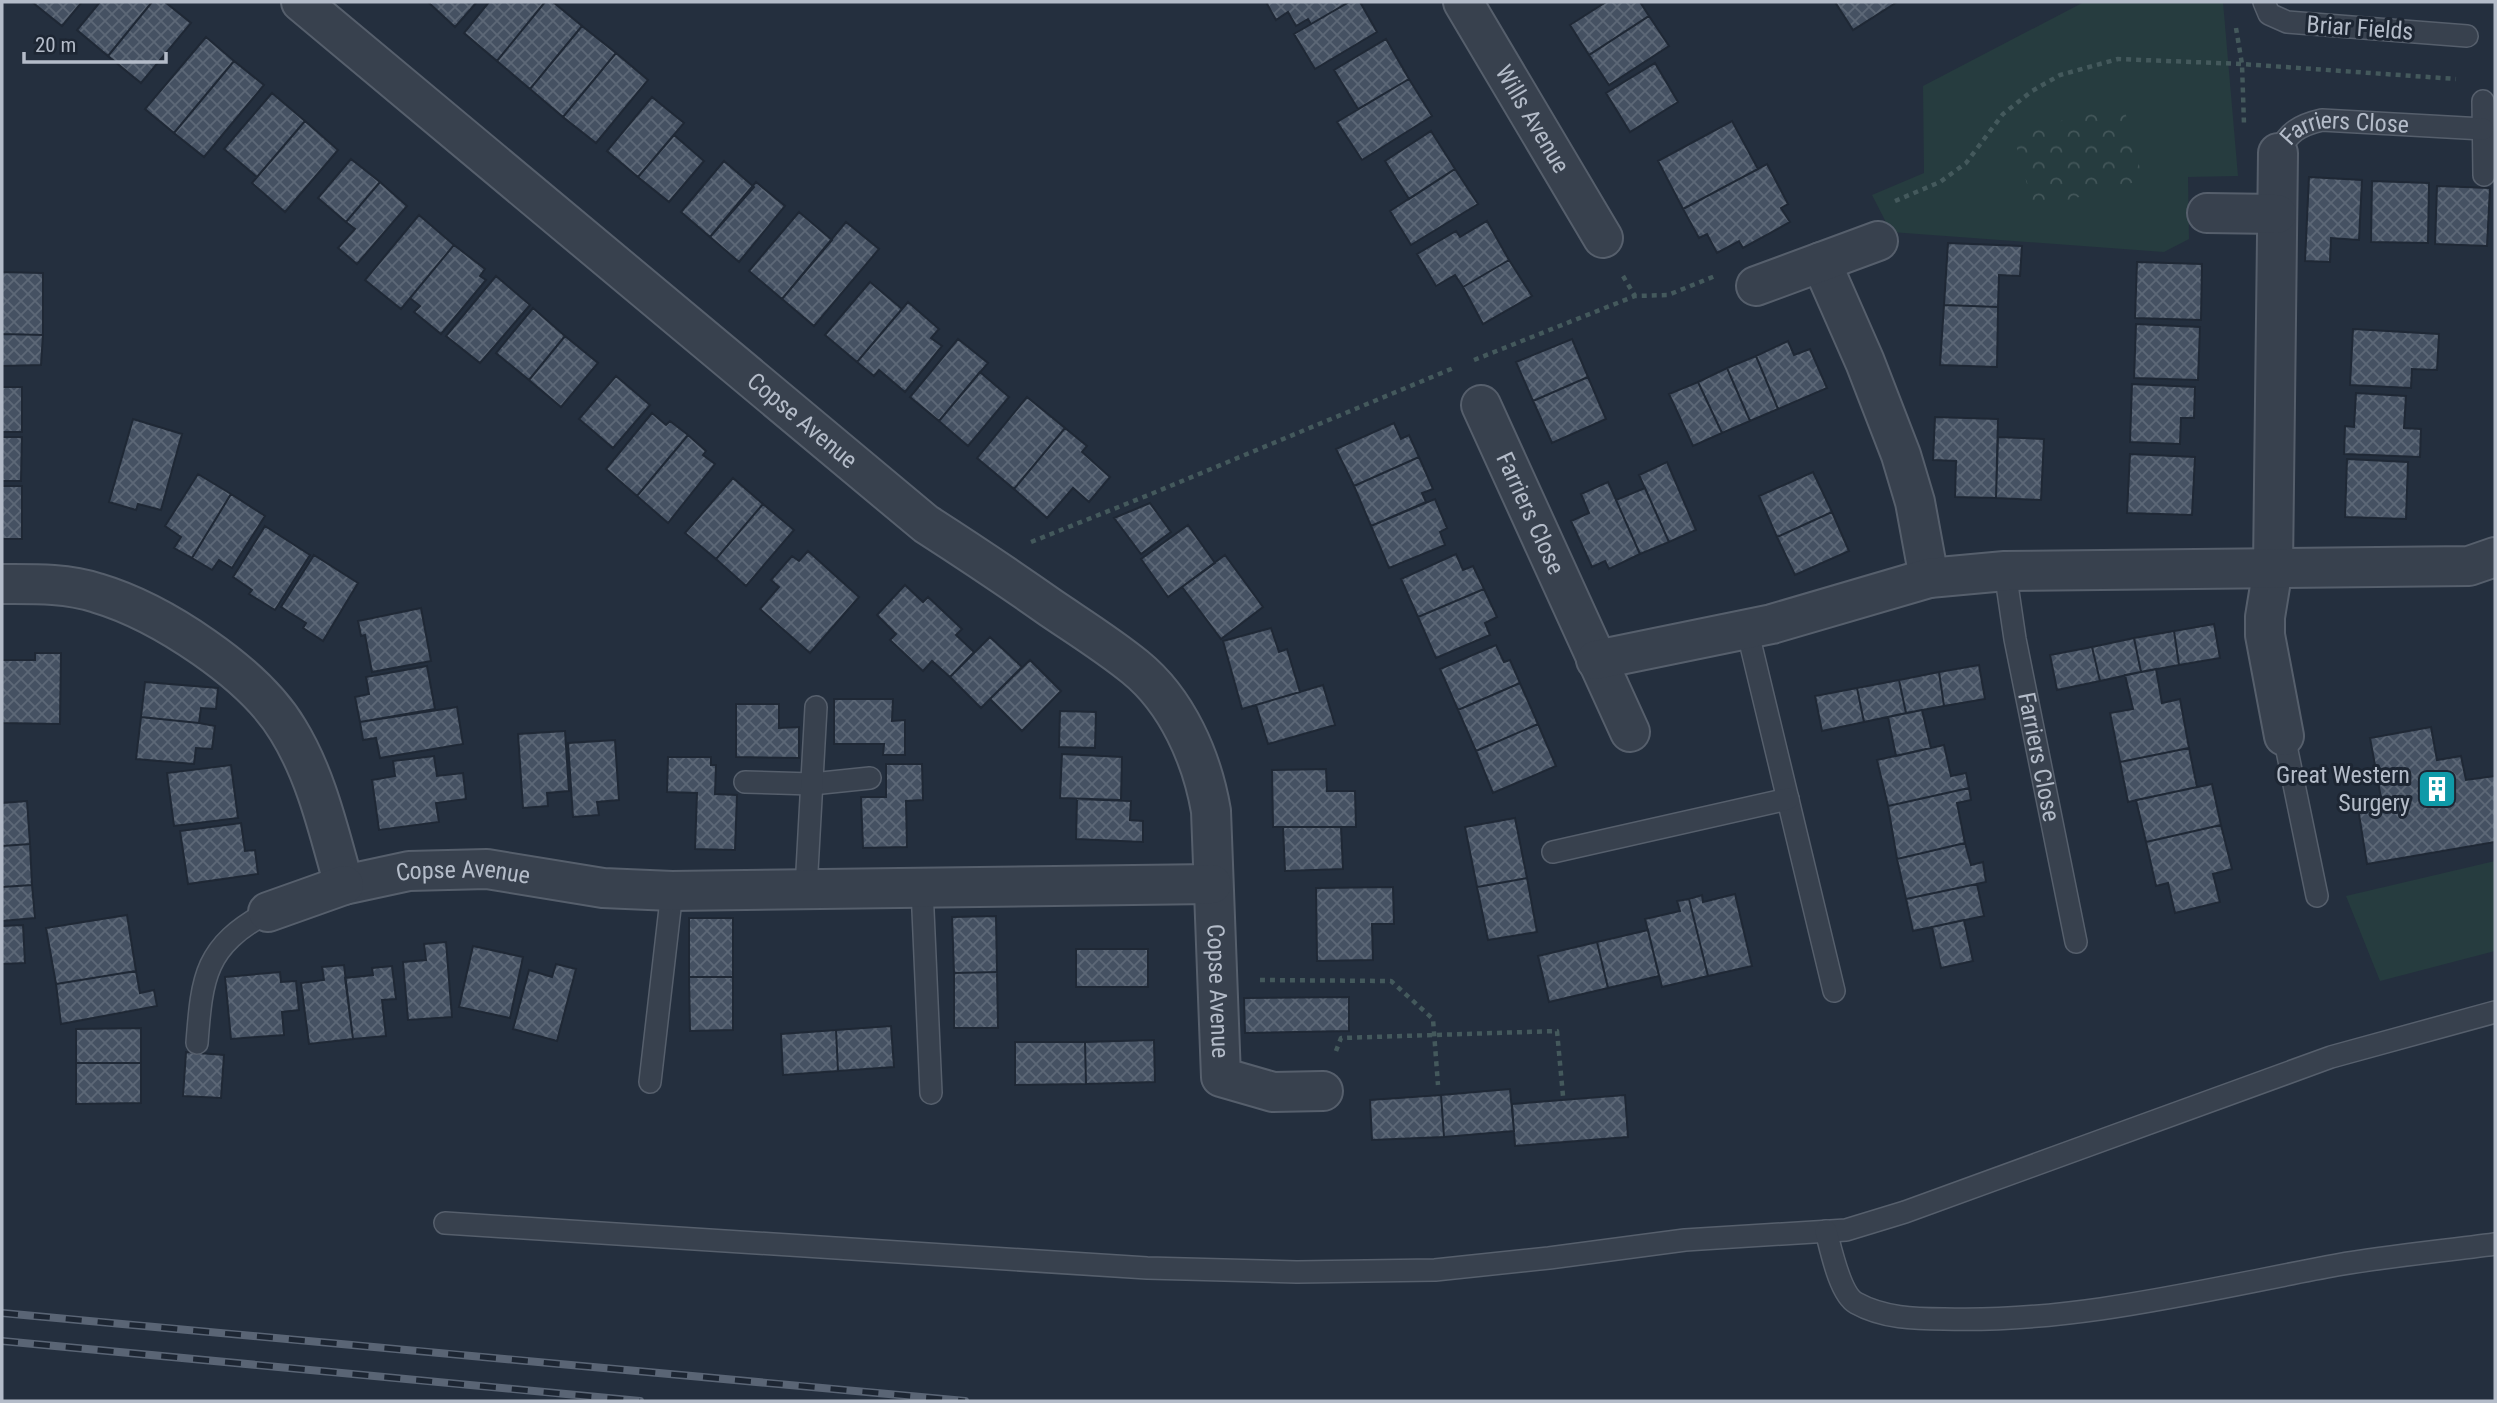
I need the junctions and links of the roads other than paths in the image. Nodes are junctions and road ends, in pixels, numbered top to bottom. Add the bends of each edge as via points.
1 (301, 2) edge
2 (1463, 2) edge
3 (2264, 2) edge
4 (2466, 36) dead end
5 (2483, 101) dead end
6 (2483, 129) junction
7 (2278, 153) joint
8 (2484, 174) dead end
9 (2207, 213) dead end
10 (2277, 214) junction
11 (1603, 238) dead end
12 (1878, 241) dead end
13 (1821, 262) junction
14 (1756, 286) dead end
15 (1481, 405) dead end
16 (2486, 567) edge
17 (2273, 568) junction
18 (2005, 571) junction
19 (1929, 578) junction
20 (2, 584) edge
21 (1748, 629) junction
22 (1596, 660) junction
23 (816, 707) dead end
24 (1630, 732) dead end
25 (2284, 736) joint
26 (870, 778) dead end
27 (745, 782) dead end
28 (812, 784) junction
29 (1788, 799) junction
30 (1553, 852) dead end
31 (1212, 884) junction
32 (344, 885) junction
33 (922, 888) junction
34 (806, 889) junction
35 (672, 891) junction
36 (2317, 896) dead end
37 (268, 912) joint
38 (2076, 942) dead end
39 (1834, 992) dead end
40 (2495, 1012) edge
41 (197, 1043) dead end
42 (650, 1082) dead end
43 (1323, 1091) road end
44 (931, 1093) dead end
45 (445, 1223) dead end
46 (1826, 1231) junction
47 (2495, 1244) edge

1 - 31 street, Copse Avenue via 926,524 1136,668 1177,716 1198,758 1211,811
2 - 11 street, Wills Avenue
3 - 4 lane, Briar Fields via 2269,13 2287,22
5 - 6 lane
6 - 7 lane, Farriers Close via 2322,120 2303,124 2285,138
6 - 8 lane
7 - 10 street, Farriers Close
9 - 10 street
10 - 17 street, Farriers Close
12 - 13 street
13 - 14 street
13 - 19 street via 1900,455 1916,502
15 - 22 street, Farriers Close
16 - 17 street
17 - 18 street
17 - 25 street, Farriers Close via 2265,635
18 - 19 street
18 - 38 lane, Farriers Close
19 - 21 street
20 - 32 street via 50,584 97,592 163,622 248,682 271,704 309,772
21 - 22 street
21 - 29 lane
22 - 24 street, Farriers Close
23 - 28 lane
25 - 36 lane, Farriers Close
26 - 28 lane
27 - 28 lane
28 - 34 lane
29 - 30 lane
29 - 39 lane
31 - 33 street, Copse Avenue
31 - 43 street, Copse Avenue via 1221,1077 1273,1092
32 - 35 street, Copse Avenue via 409,871 487,869 603,888
32 - 37 street, Copse Avenue
33 - 34 street, Copse Avenue
33 - 44 lane
34 - 35 street, Copse Avenue
35 - 42 lane
37 - 41 lane via 244,925 215,956 205,982
40 - 46 lane via 2331,1058 1905,1212 1846,1230
45 - 46 lane via 1147,1268 1297,1272 1435,1270 1685,1240
46 - 47 lane via 1849,1299 1857,1304 1905,1318 1994,1321 2066,1315 2340,1265

